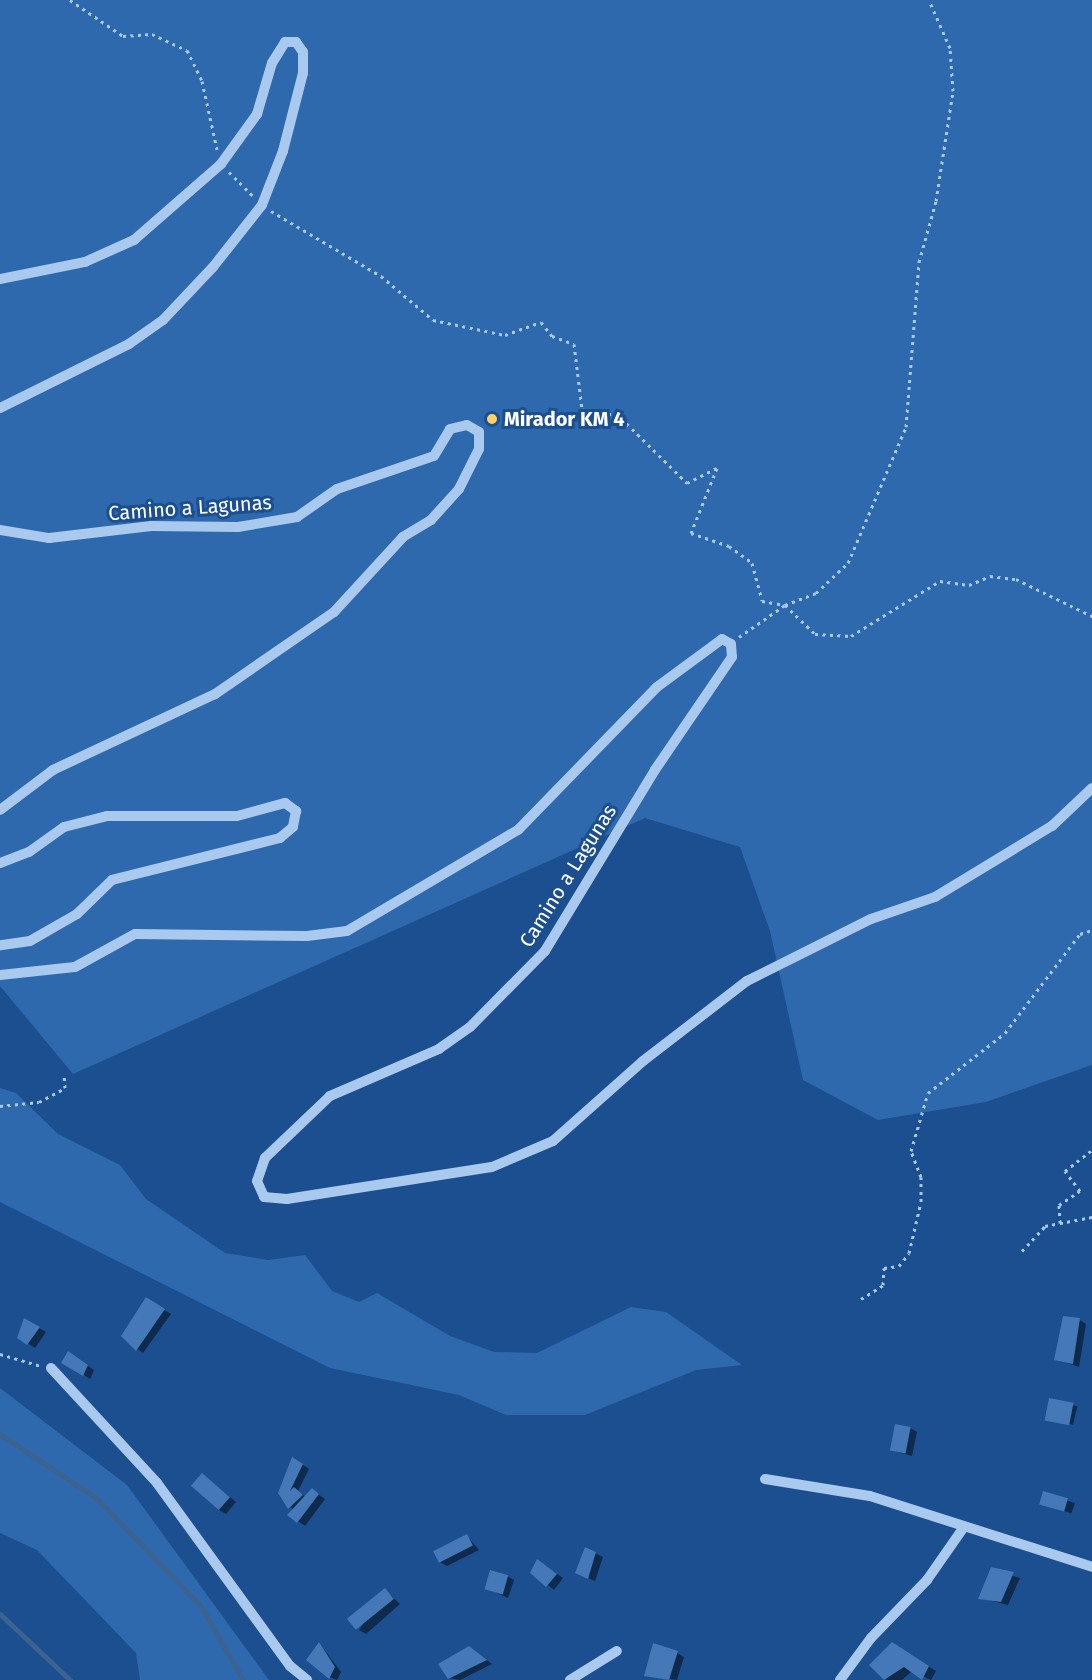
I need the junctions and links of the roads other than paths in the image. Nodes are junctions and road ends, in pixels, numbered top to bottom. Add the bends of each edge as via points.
1 (0, 279) edge
2 (0, 408) edge
3 (0, 530) edge
4 (1092, 788) edge
5 (0, 810) edge
6 (0, 863) edge
7 (0, 945) edge
8 (0, 975) edge
9 (51, 1368) road end
10 (765, 1479) dead end
11 (964, 1527) junction
12 (1092, 1567) edge
13 (618, 1651) dead end
14 (307, 1680) edge
15 (570, 1680) edge
16 (840, 1680) edge

1 - 2 street via 85,262 134,240 221,164 257,114 272,63 285,42 296,42 303,52 299,105 262,205 163,320 129,344
3 - 5 street, Camino a Lagunas via 49,538 151,526 238,527 297,517 337,489 434,456 450,429 467,425 479,432 479,449 459,489 431,520 403,537 334,612 215,693 53,770
4 - 8 street, Camino a Lagunas via 1052,826 935,897 871,919 747,981 643,1061 553,1141 492,1167 357,1188 264,1197 257,1181 265,1158 330,1096 439,1049 478,1019 545,951 655,770 732,657 731,644 722,639 657,687 518,830 347,931 307,936 135,934 75,967
6 - 7 street via 29,852 64,826 106,816 237,816 285,803 296,811 293,827 280,838 112,880 77,914 30,941
9 - 14 street via 157,1483 290,1666
10 - 11 street via 870,1496
11 - 12 street
11 - 16 street via 927,1580 871,1638
13 - 15 street

